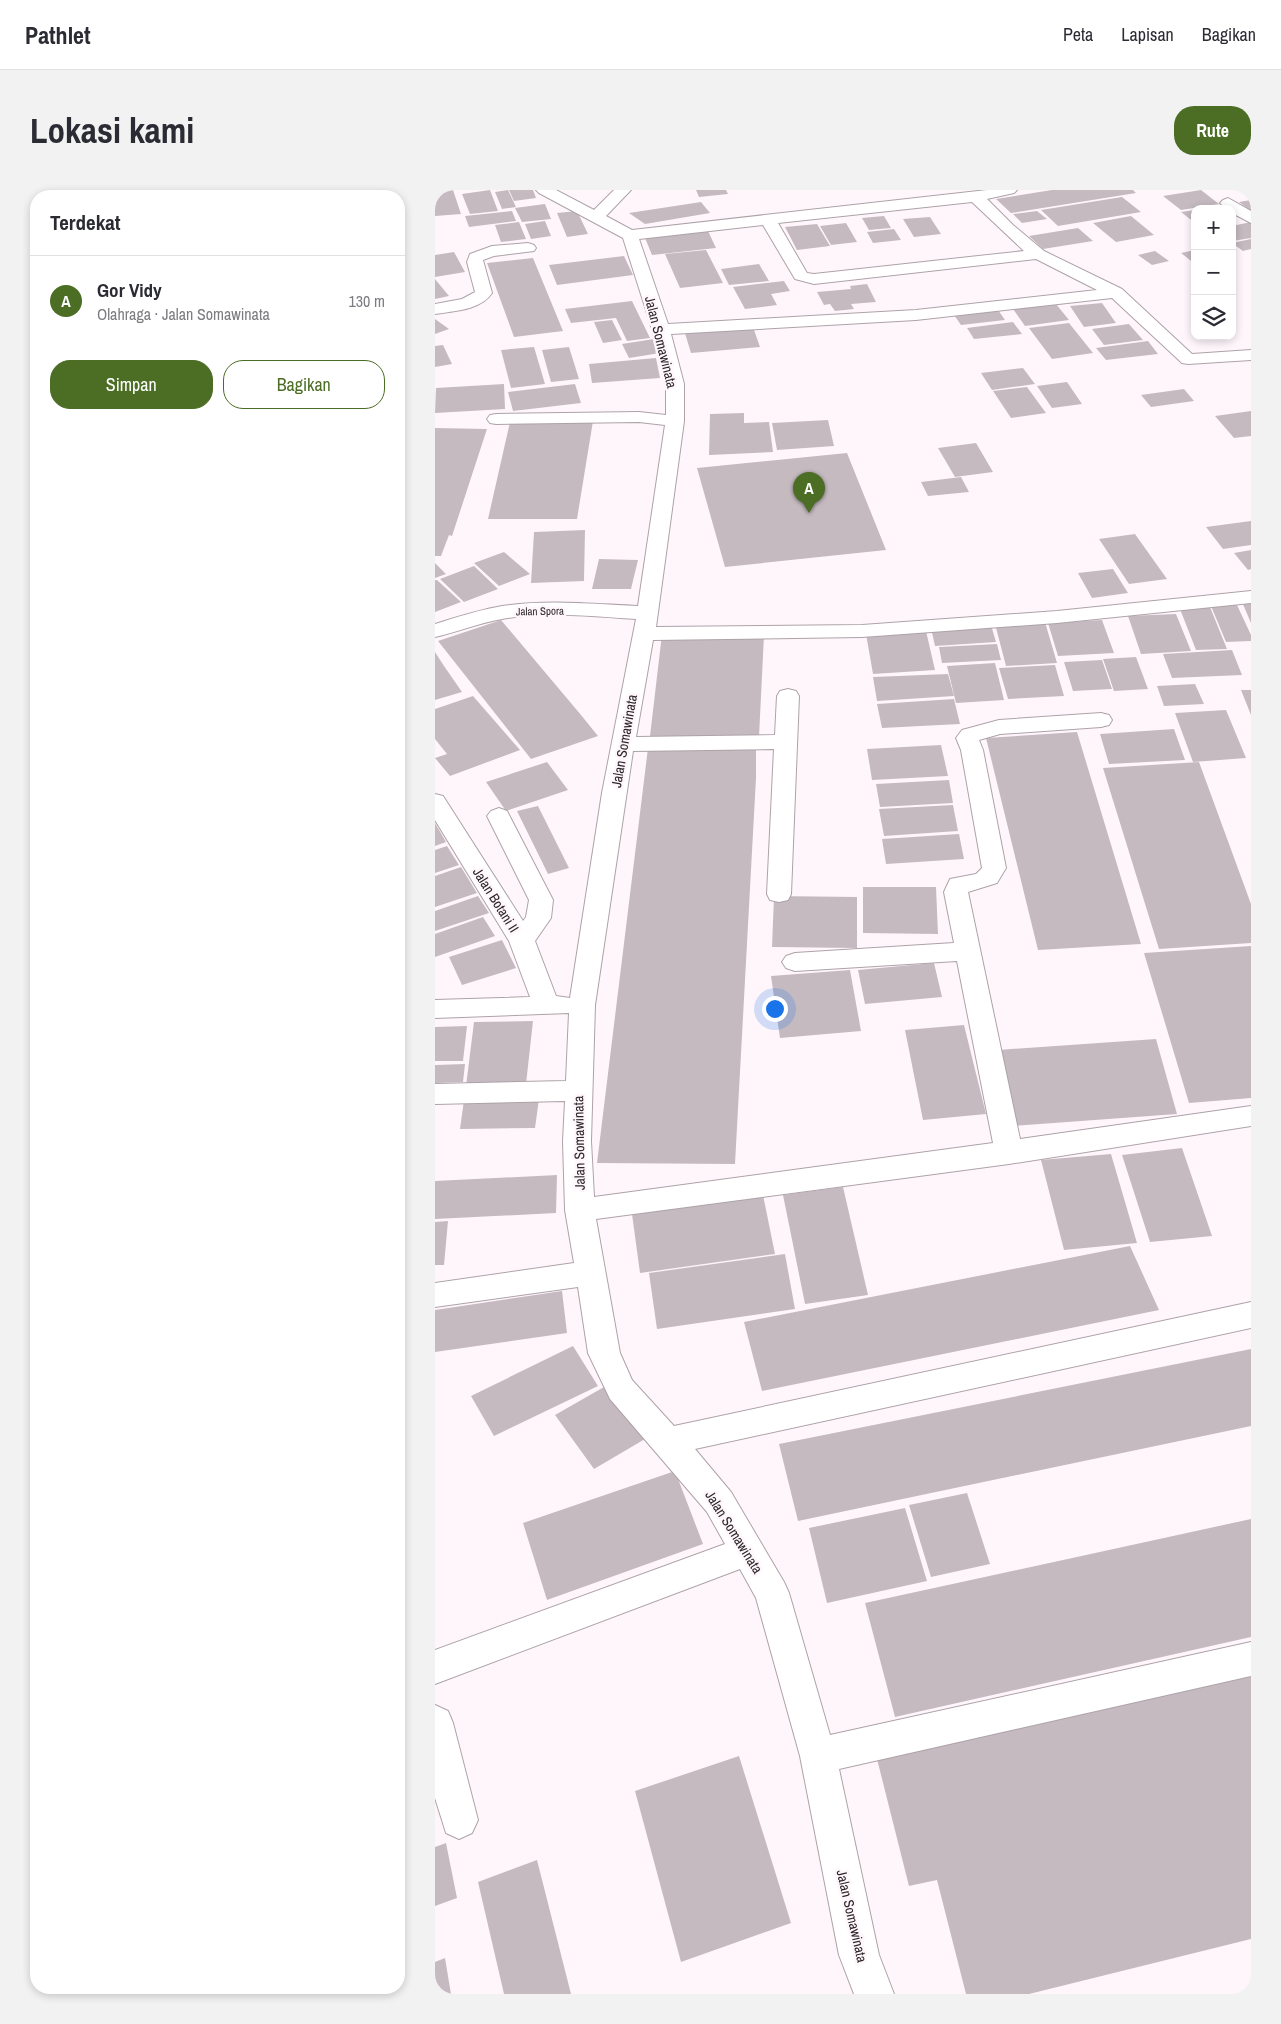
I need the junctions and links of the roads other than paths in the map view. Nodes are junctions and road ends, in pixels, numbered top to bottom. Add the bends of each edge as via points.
1 (544, 190) edge
2 (623, 190) edge
3 (1009, 190) edge
4 (975, 197) junction
5 (1228, 203) dead end
6 (596, 217) junction
7 (1251, 218) edge
8 (768, 220) junction
9 (630, 235) junction
10 (527, 248) dead end
11 (1038, 254) junction
12 (1116, 293) junction
13 (435, 309) edge
14 (661, 329) junction
15 (1251, 355) edge
16 (496, 419) dead end
17 (675, 421) junction
18 (1251, 597) edge
19 (645, 623) junction
20 (435, 630) edge
21 (788, 696) dead end
22 (1101, 720) dead end
23 (786, 742) junction
24 (623, 744) junction
25 (435, 801) edge
26 (499, 816) dead end
27 (779, 894) dead end
28 (522, 941) junction
29 (969, 951) junction
30 (795, 962) dead end
31 (546, 1005) junction
32 (581, 1005) junction
33 (435, 1009) edge
34 (578, 1092) junction
35 (435, 1094) edge
36 (1251, 1116) edge
37 (1009, 1153) junction
38 (580, 1210) junction
39 (590, 1273) junction
40 (435, 1295) edge
41 (1251, 1315) edge
42 (669, 1441) junction
43 (748, 1551) junction
44 (1251, 1659) edge
45 (435, 1667) edge
46 (435, 1723) edge
47 (818, 1756) junction
48 (459, 1820) dead end
49 (874, 1994) edge

1 - 6 street
2 - 6 street
3 - 4 street
4 - 8 street
4 - 11 street
5 - 7 street
6 - 9 street
8 - 9 street
8 - 11 street via 801,276 814,279
9 - 14 street, Jalan Somawinata
10 - 13 street via 492,251 476,257 484,293 479,299
11 - 12 street
12 - 14 street via 916,315
12 - 15 street via 1188,359
14 - 17 street, Jalan Somawinata via 675,384
16 - 17 street via 639,417
17 - 19 street, Jalan Somawinata
18 - 19 street, Jalan Spora via 1057,617 862,632
19 - 20 street, Jalan Spora via 538,609 487,615
19 - 24 street, Jalan Somawinata
21 - 23 street
22 - 29 street via 999,727 970,734 967,738 994,868 985,880 959,885 957,892
23 - 24 street
23 - 27 street
24 - 32 street, Jalan Somawinata
25 - 28 street, Jalan Botani II
26 - 28 street via 541,900 538,918
28 - 31 street, Jalan Botani II
29 - 30 street
29 - 37 street
31 - 32 street
31 - 33 street
32 - 34 street, Jalan Somawinata
34 - 35 street
34 - 38 street, Jalan Somawinata
36 - 37 street
37 - 38 street
38 - 39 street, Jalan Somawinata
39 - 40 street
39 - 42 street, Jalan Somawinata via 604,1352 621,1389
41 - 42 street
42 - 43 street, Jalan Somawinata via 719,1502
43 - 45 street
43 - 47 street, Jalan Somawinata via 772,1594
44 - 47 street
46 - 48 street
47 - 49 street, Jalan Somawinata via 859,1955

